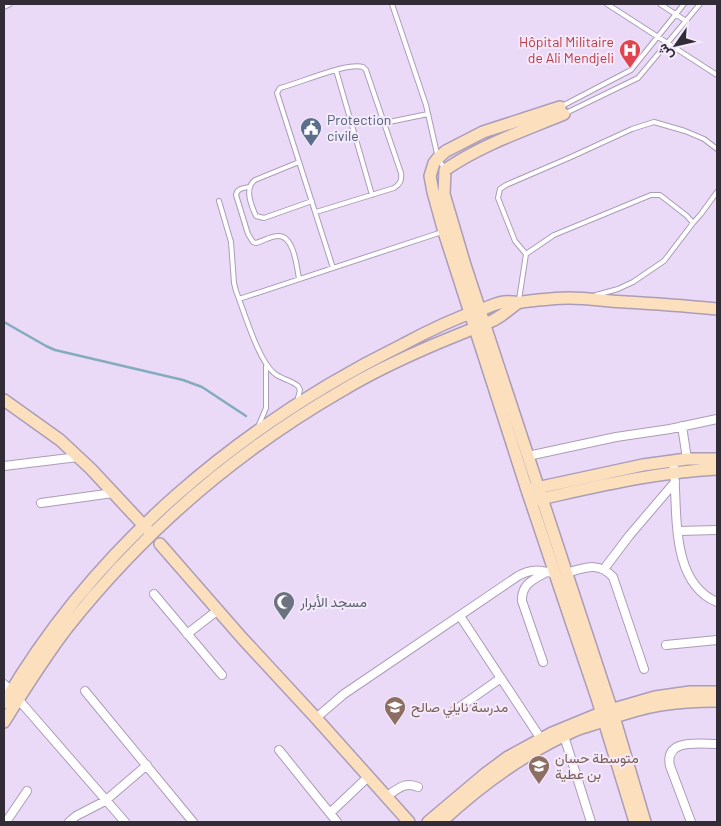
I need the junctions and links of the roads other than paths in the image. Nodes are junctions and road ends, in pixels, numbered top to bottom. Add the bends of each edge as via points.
1 (10, 4) edge
2 (392, 4) edge
3 (607, 4) edge
4 (660, 4) edge
5 (684, 4) edge
6 (700, 4) edge
7 (4, 7) edge
8 (676, 14) junction
9 (686, 21) junction
10 (657, 37) junction
11 (668, 43) junction
12 (336, 70) junction
13 (717, 75) edge
14 (562, 110) junction
15 (428, 114) junction
16 (384, 123) junction
17 (717, 149) edge
18 (438, 158) junction
19 (300, 162) junction
20 (445, 170) junction
21 (249, 187) junction
22 (717, 192) edge
23 (372, 195) junction
24 (219, 201) dead end
25 (312, 201) junction
26 (316, 212) junction
27 (693, 223) junction
28 (444, 232) junction
29 (526, 254) junction
30 (333, 268) junction
31 (300, 279) junction
32 (585, 298) junction
33 (239, 299) junction
34 (519, 302) junction
35 (717, 309) edge
36 (476, 312) junction
37 (480, 326) junction
38 (266, 365) junction
39 (4, 400) edge
40 (297, 404) junction
41 (717, 419) edge
42 (682, 426) junction
43 (256, 431) junction
44 (528, 456) junction
45 (78, 457) junction
46 (687, 459) junction
47 (717, 459) edge
48 (4, 466) edge
49 (717, 469) edge
50 (674, 472) junction
51 (113, 493) junction
52 (534, 494) junction
53 (41, 503) dead end
54 (143, 525) junction
55 (717, 530) edge
56 (678, 531) junction
57 (152, 534) junction
58 (160, 544) joint
59 (604, 569) junction
60 (556, 573) junction
61 (154, 594) dead end
62 (717, 602) edge
63 (218, 610) junction
64 (460, 616) junction
65 (187, 634) junction
66 (717, 640) edge
67 (666, 645) dead end
68 (543, 662) dead end
69 (644, 669) dead end
70 (222, 675) dead end
71 (501, 678) junction
72 (11, 691) edge
73 (85, 691) dead end
74 (717, 692) edge
75 (717, 700) edge
76 (4, 703) edge
77 (454, 710) dead end
78 (607, 715) junction
79 (316, 718) junction
80 (4, 722) edge
81 (564, 736) junction
82 (541, 739) junction
83 (717, 744) edge
84 (278, 750) dead end
85 (147, 765) junction
86 (369, 776) junction
87 (418, 787) dead end
88 (27, 791) dead end
89 (387, 796) junction
90 (106, 801) junction
91 (330, 813) junction
92 (6, 822) edge
93 (69, 822) edge
94 (125, 822) edge
95 (193, 822) edge
96 (337, 822) edge
97 (410, 822) edge
98 (428, 822) edge
99 (441, 822) edge
100 (591, 822) edge
101 (635, 822) edge
102 (645, 822) edge
103 (691, 822) edge

1 - 7 lane
2 - 15 lane
3 - 10 lane
4 - 8 lane
5 - 8 lane
6 - 9 lane
8 - 9 lane
8 - 10 lane
9 - 11 lane
10 - 11 lane
10 - 14 lane via 631,70
11 - 13 lane
11 - 14 lane via 638,78
12 - 16 lane via 364,66
12 - 19 lane via 280,88 277,93
12 - 23 lane
14 - 18 main road via 483,132
14 - 20 main road via 470,154
15 - 16 lane
15 - 18 lane
16 - 23 lane via 402,180 394,188
17 - 29 lane via 704,139 654,122 506,185 500,189 498,198 515,241
18 - 20 lane
18 - 28 main road via 430,176
19 - 21 lane via 255,180
19 - 25 lane
20 - 36 main road via 444,194
21 - 25 lane via 253,208 260,218
21 - 31 lane via 236,192 248,234 256,243 285,237 294,253
22 - 27 lane
23 - 26 lane
24 - 33 lane via 231,242 234,282
25 - 26 lane
26 - 30 lane
27 - 29 lane via 660,195 651,195 554,235
27 - 32 lane via 664,261 633,282
28 - 30 lane
28 - 36 main road
29 - 34 lane
30 - 31 lane
31 - 33 lane
32 - 34 main road
32 - 35 main road
33 - 38 lane
34 - 36 main road via 505,302
34 - 37 main road
36 - 37 main road
36 - 40 main road via 382,354
37 - 44 main road
37 - 52 main road
37 - 57 main road via 387,366 303,414 224,470
38 - 40 lane via 298,386
38 - 43 lane via 266,408
39 - 45 main road
40 - 43 main road
41 - 42 street
42 - 44 street
42 - 46 street
43 - 54 main road via 217,460
44 - 52 main road
45 - 48 street
45 - 51 main road
46 - 47 main road
46 - 50 main road
49 - 50 main road
50 - 52 main road
50 - 56 street
50 - 59 street
51 - 53 street
51 - 54 main road
52 - 60 main road
54 - 57 main road
54 - 72 main road via 70,606
55 - 56 street
56 - 62 street via 679,548 692,580
57 - 58 street
57 - 72 main road via 94,596 42,664
58 - 63 main road
59 - 60 street via 592,566
59 - 69 street via 615,580
60 - 64 street via 529,570
60 - 68 street via 528,583 521,596
60 - 78 main road
61 - 65 street
63 - 65 street
63 - 79 main road
64 - 71 street
64 - 79 street via 344,694
65 - 70 street
66 - 67 street
71 - 77 street
71 - 82 street
72 - 76 main road
72 - 80 main road
72 - 90 street
73 - 85 street
74 - 78 main road via 690,692 655,698
75 - 78 main road via 660,705
78 - 81 main road
78 - 82 main road
78 - 101 main road
78 - 102 main road
79 - 86 main road
81 - 99 main road via 482,787
81 - 100 street
82 - 98 main road via 508,757
83 - 103 street via 681,745 670,756 670,766
84 - 91 street
85 - 90 street
85 - 95 street
86 - 89 main road
86 - 91 street
87 - 89 street via 404,786
88 - 92 street
89 - 97 main road
90 - 93 street
90 - 94 street
91 - 96 street

